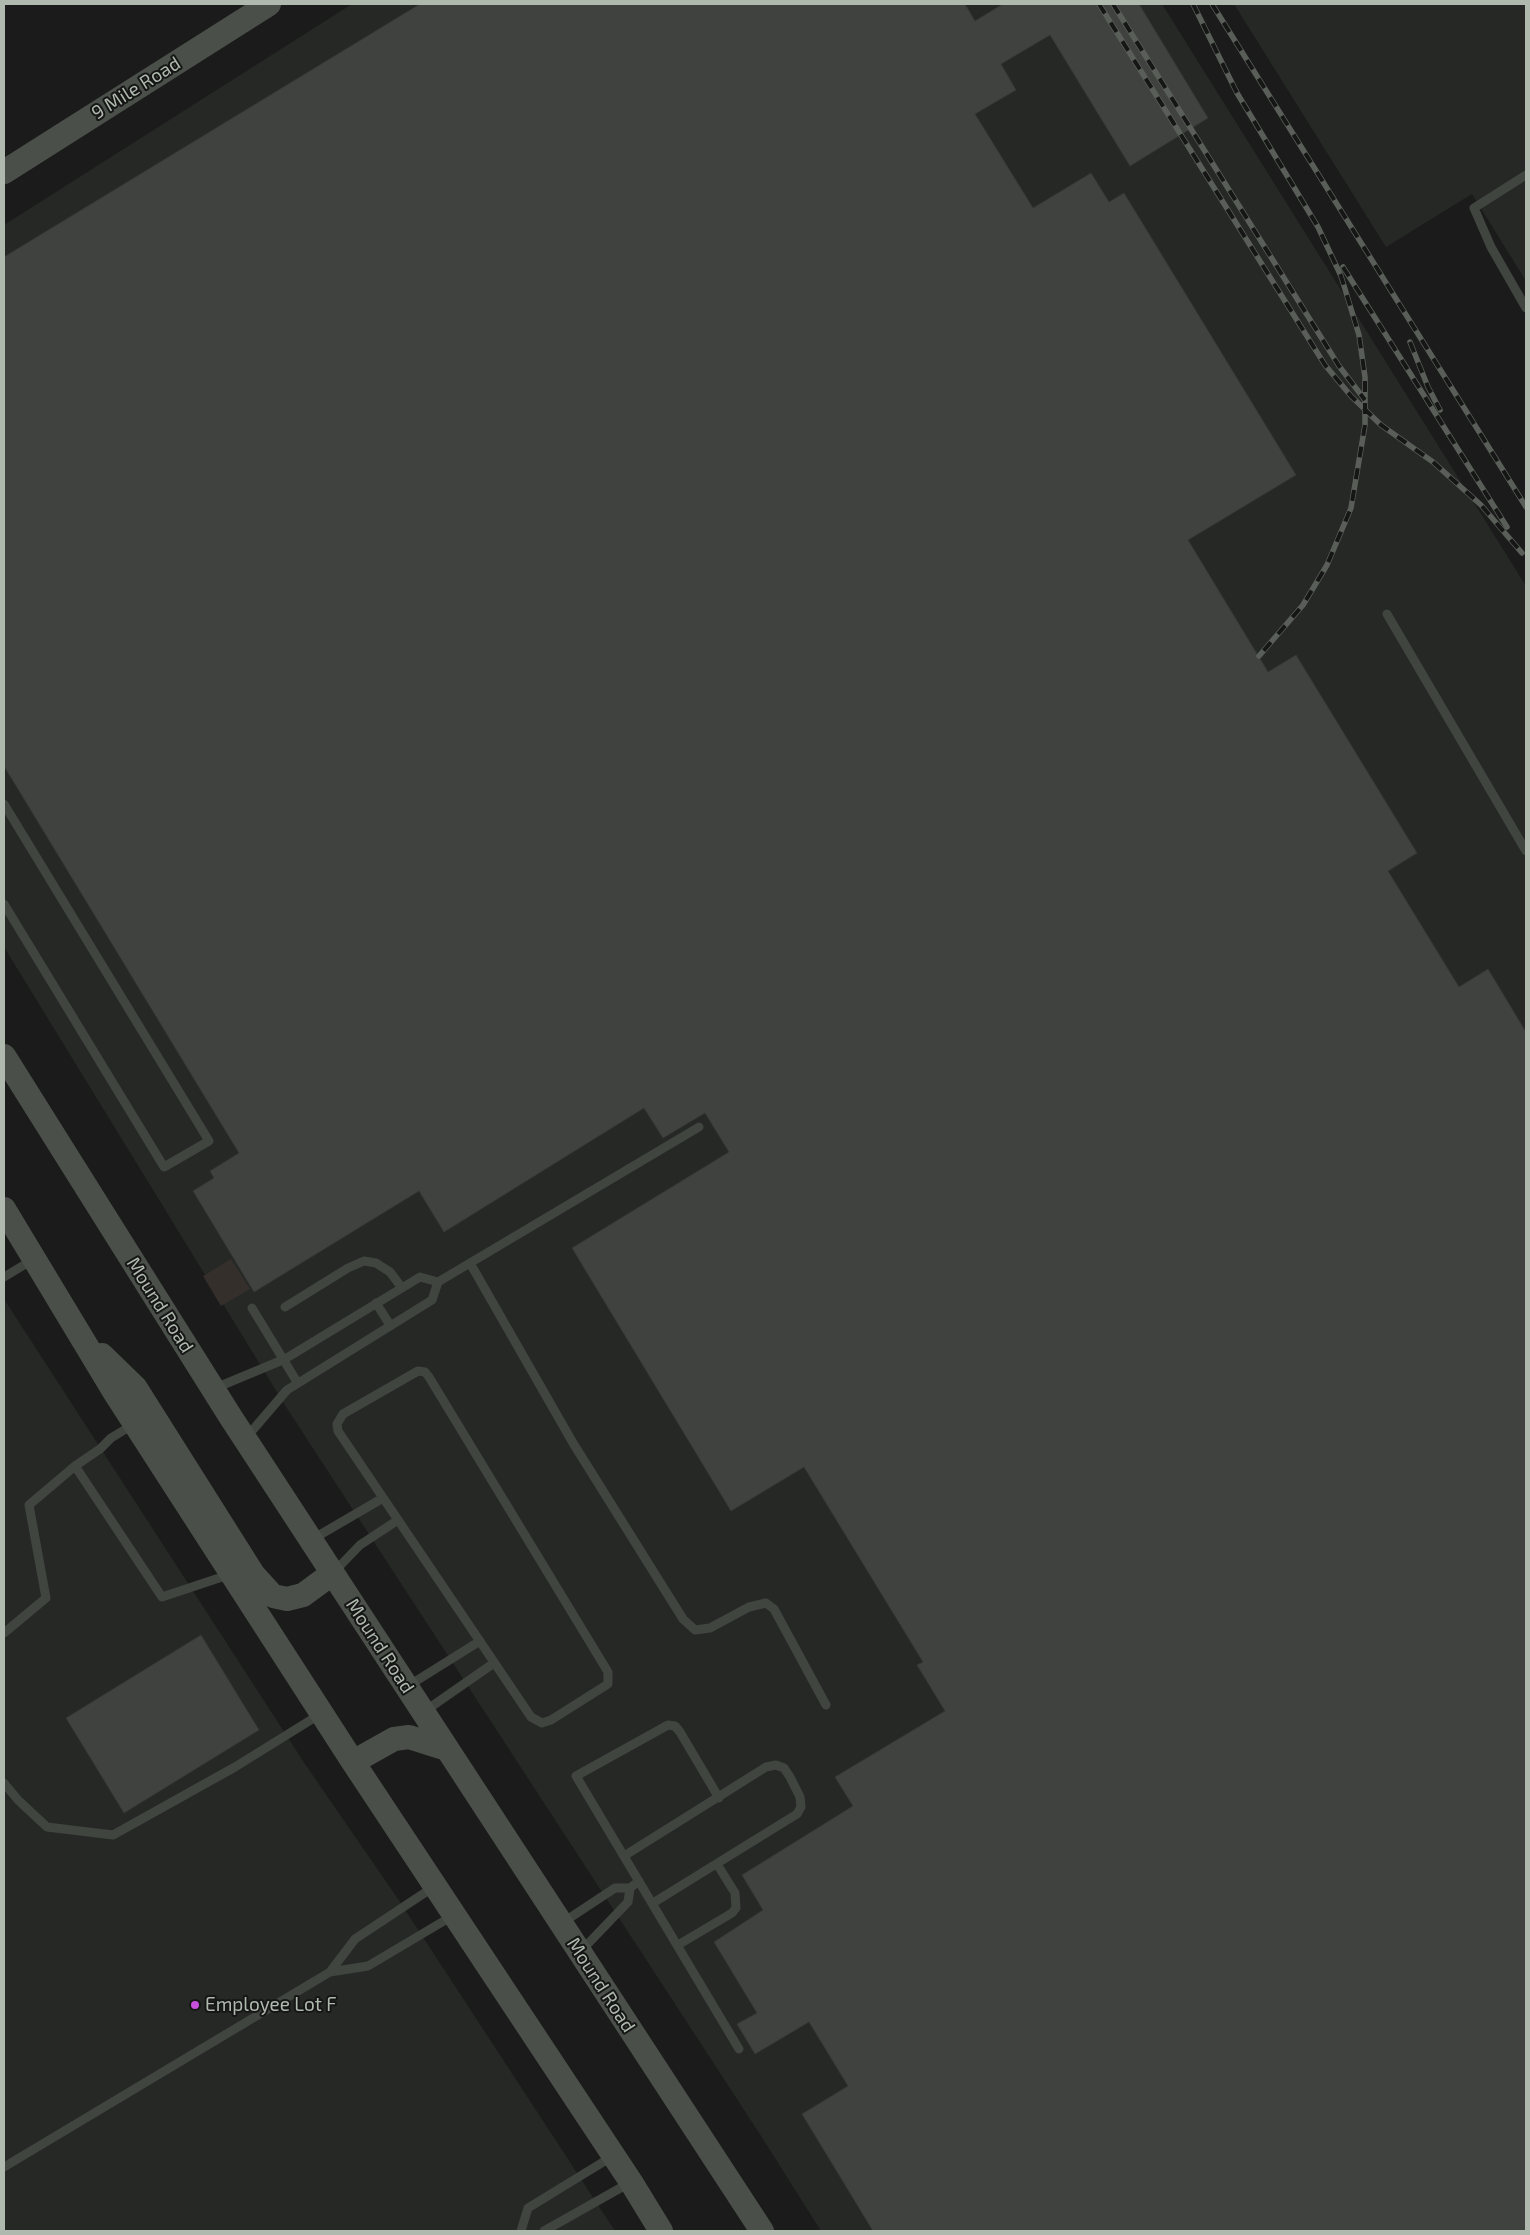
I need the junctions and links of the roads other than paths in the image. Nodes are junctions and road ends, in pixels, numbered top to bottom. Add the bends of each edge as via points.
1 (269, 4) edge
2 (4, 172) edge
3 (1526, 175) edge
4 (1526, 308) edge
5 (1387, 614) dead end
6 (4, 804) edge
7 (1526, 852) edge
8 (4, 904) edge
9 (4, 1056) edge
10 (699, 1128) dead end
11 (4, 1209) edge
12 (34, 1259) junction
13 (470, 1263) junction
14 (4, 1277) edge
15 (438, 1282) junction
16 (402, 1288) junction
17 (376, 1304) junction
18 (285, 1307) dead end
19 (252, 1308) dead end
20 (390, 1325) junction
21 (78, 1331) junction
22 (285, 1359) junction
23 (297, 1382) junction
24 (213, 1389) junction
25 (135, 1424) junction
26 (245, 1439) junction
27 (75, 1466) junction
28 (383, 1498) junction
29 (398, 1520) junction
30 (311, 1540) junction
31 (233, 1574) junction
32 (333, 1574) junction
33 (4, 1633) edge
34 (480, 1641) junction
35 (494, 1663) junction
36 (406, 1687) junction
37 (826, 1705) dead end
38 (322, 1713) junction
39 (423, 1713) junction
40 (447, 1749) junction
41 (353, 1762) junction
42 (4, 1783) edge
43 (719, 1798) junction
44 (624, 1856) junction
45 (717, 1864) junction
46 (639, 1882) junction
47 (435, 1886) junction
48 (630, 1888) junction
49 (653, 1903) junction
50 (454, 1915) junction
51 (562, 1924) junction
52 (678, 1945) junction
53 (580, 1952) junction
54 (330, 1972) junction
55 (739, 2049) dead end
56 (613, 2156) junction
57 (4, 2167) edge
58 (630, 2182) junction
59 (521, 2231) edge
60 (544, 2231) edge
61 (661, 2231) edge
62 (762, 2231) edge

1 - 2 main road, 9 Mile Road
3 - 4 lane via 1474,208
5 - 7 lane
6 - 8 lane via 209,1141 164,1167
9 - 24 main road, Mound Road
10 - 13 lane
11 - 12 main road
12 - 14 lane
12 - 21 main road
13 - 15 lane
13 - 37 lane via 573,1442 683,1619 695,1630 710,1628 749,1607 766,1603 774,1610
15 - 16 lane via 420,1277
15 - 20 lane via 432,1300
16 - 17 lane
16 - 18 lane via 390,1272 376,1263 364,1261
17 - 20 lane
17 - 22 lane
19 - 22 lane
20 - 23 lane
21 - 25 main road
21 - 32 main road via 135,1387 253,1574 273,1596 286,1599 303,1594
22 - 23 lane
22 - 24 lane
23 - 26 lane
24 - 26 main road, Mound Road
25 - 27 lane
25 - 31 main road
26 - 30 main road, Mound Road
27 - 31 lane via 162,1597
27 - 33 lane via 29,1505 46,1598
28 - 29 lane
28 - 30 lane
28 - 35 lane via 338,1431 337,1424 343,1414 412,1373 424,1372 609,1678 603,1688 542,1723 531,1717
29 - 32 lane via 360,1545
29 - 34 lane
30 - 32 main road, Mound Road
31 - 38 main road
32 - 36 main road, Mound Road
34 - 35 lane
34 - 36 lane
35 - 39 lane
36 - 39 main road, Mound Road
38 - 41 main road
38 - 42 lane via 113,1836 47,1828
39 - 40 main road, Mound Road
40 - 41 main road via 409,1737 394,1739
40 - 51 main road, Mound Road
41 - 47 main road
43 - 44 lane
43 - 44 lane via 680,1732 668,1724 576,1776
43 - 45 lane via 766,1767 776,1765 784,1768 790,1776 800,1797 800,1807 788,1821
44 - 46 lane
45 - 49 lane
45 - 52 lane via 735,1893 736,1908
46 - 48 lane
46 - 49 lane
47 - 50 main road
47 - 54 lane via 356,1939
48 - 51 lane via 615,1888
48 - 53 lane via 628,1902
49 - 52 lane
50 - 54 lane via 368,1966
50 - 56 main road
51 - 53 main road, Mound Road
52 - 55 lane
53 - 62 main road, Mound Road
54 - 57 lane
56 - 58 main road
56 - 59 lane via 528,2208
58 - 60 lane
58 - 61 main road

